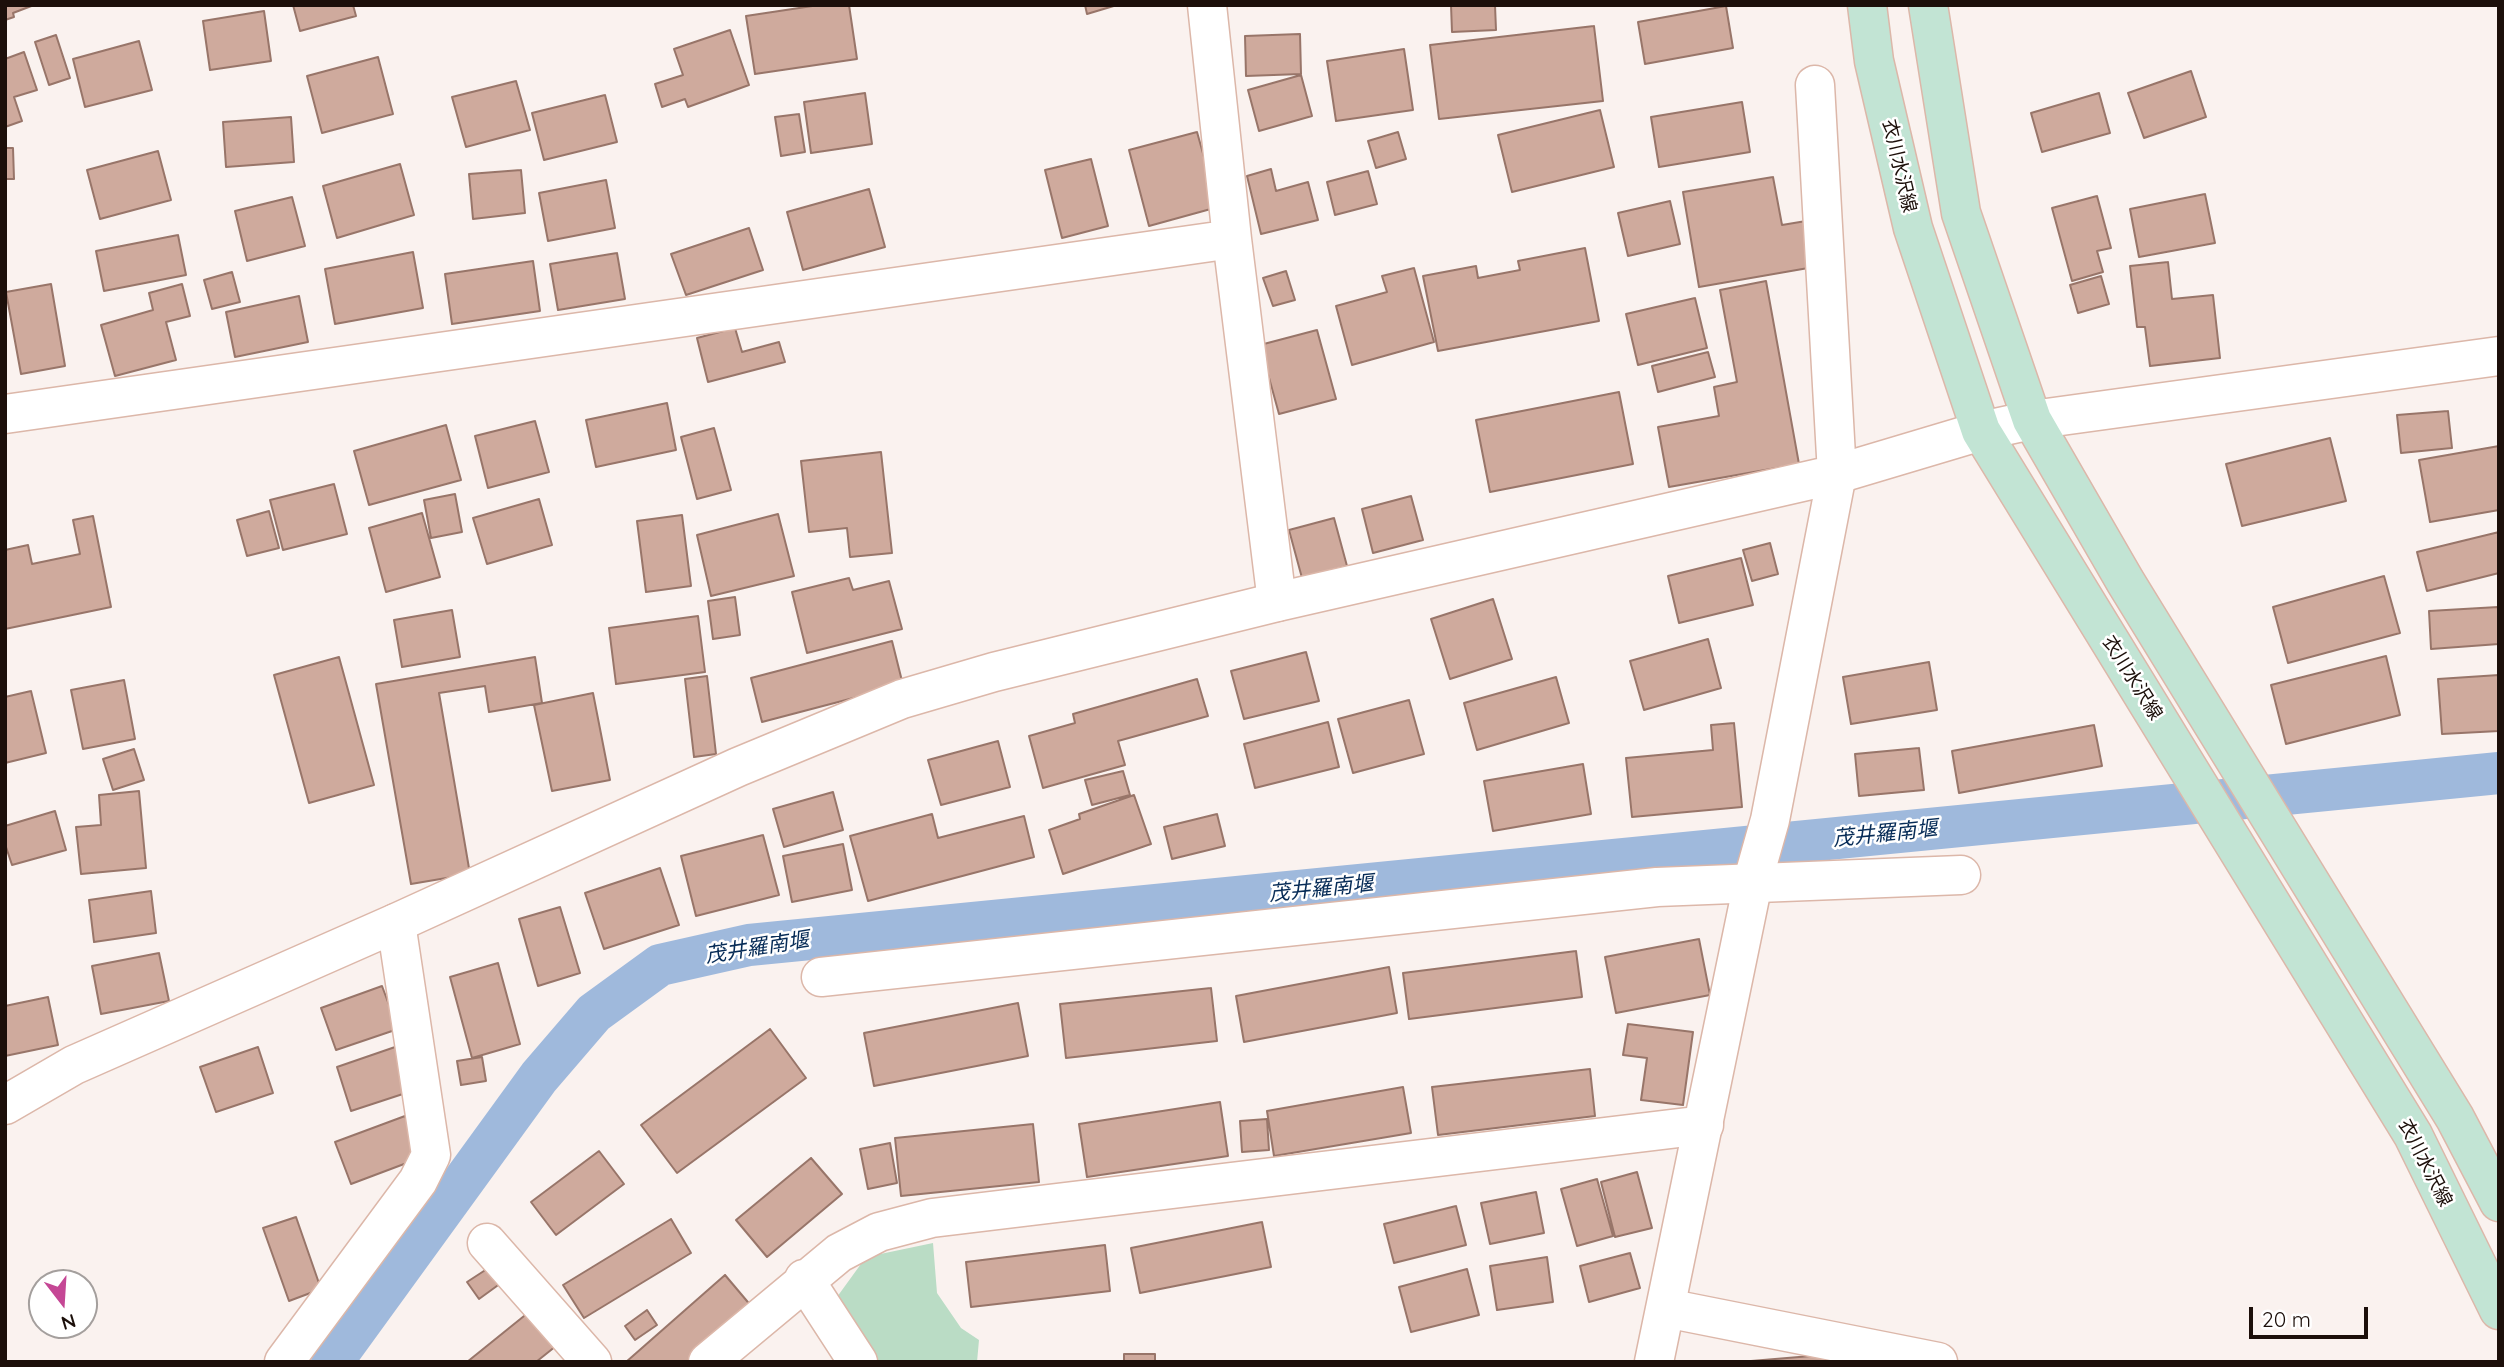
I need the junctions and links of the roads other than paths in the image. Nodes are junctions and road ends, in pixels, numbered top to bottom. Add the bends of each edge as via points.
1 (1207, 5) edge
2 (1867, 5) edge
3 (1928, 5) edge
4 (1815, 85) dead end
5 (1232, 239) junction
6 (2499, 356) edge
7 (5, 414) edge
8 (2032, 420) junction
9 (1981, 431) junction
10 (1837, 474) junction
11 (1277, 602) junction
12 (1961, 875) dead end
13 (1755, 879) junction
14 (396, 923) junction
15 (821, 977) dead end
16 (5, 1105) edge
17 (1704, 1125) junction
18 (2499, 1202) edge
19 (487, 1243) dead end
20 (804, 1279) junction
21 (1666, 1308) junction
22 (2499, 1310) edge
23 (284, 1362) edge
24 (592, 1362) edge
25 (708, 1362) edge
26 (858, 1362) edge
27 (1654, 1362) edge
28 (1938, 1362) edge

1 - 5 street
2 - 9 main road, 衣川水沢線 via 1874,61 1913,228
3 - 8 main road via 1961,213
4 - 10 street
5 - 7 street
5 - 11 street
6 - 8 street
8 - 9 street
8 - 18 main road via 2125,581 2455,1118
9 - 10 street
9 - 22 main road, 衣川水沢線 via 2413,1135
10 - 11 street
10 - 13 street
11 - 14 street via 994,671 902,699 738,767
12 - 13 street
13 - 15 street
13 - 17 street
14 - 16 street via 74,1065
14 - 23 street via 432,1155 418,1181
17 - 20 street via 932,1217 879,1232
17 - 21 street
19 - 24 street
20 - 25 street
20 - 26 street
21 - 27 street
21 - 28 street

